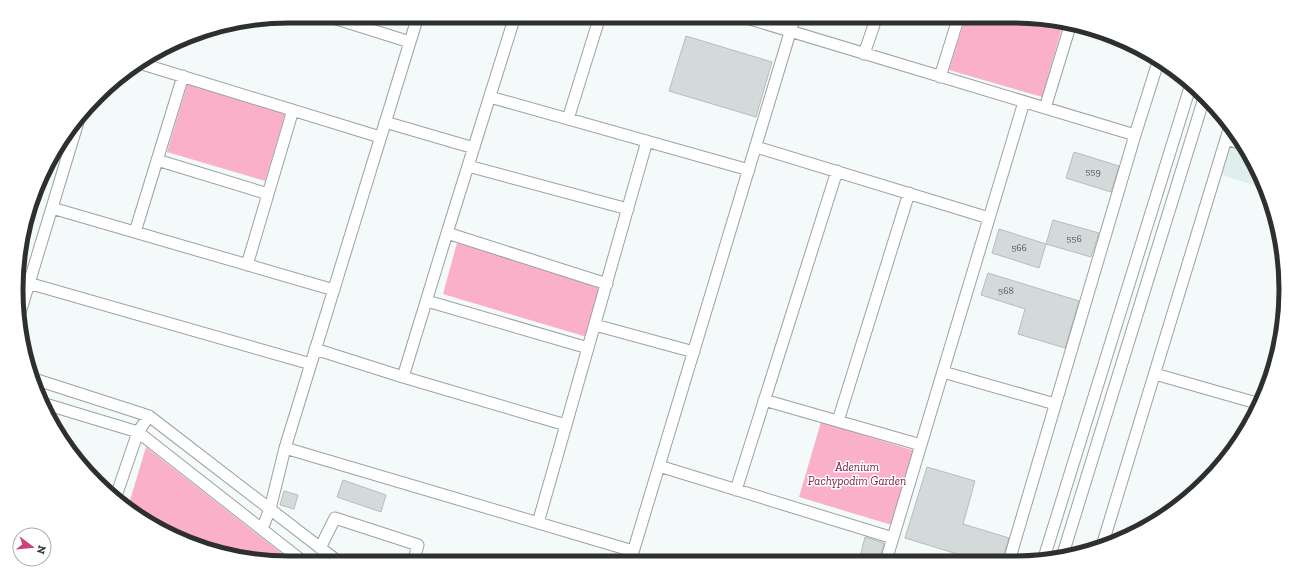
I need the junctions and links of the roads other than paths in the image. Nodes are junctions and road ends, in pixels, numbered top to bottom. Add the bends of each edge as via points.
1 (349, 23) edge
2 (416, 23) edge
3 (513, 23) edge
4 (598, 23) edge
5 (762, 23) edge
6 (794, 23) edge
7 (875, 23) edge
8 (957, 23) edge
9 (1069, 29) edge
10 (791, 32) junction
11 (410, 42) junction
12 (864, 54) junction
13 (146, 65) edge
14 (1157, 66) edge
15 (182, 76) junction
16 (940, 77) junction
17 (1189, 90) edge
18 (490, 97) junction
19 (1024, 102) junction
20 (1203, 103) edge
21 (1045, 108) junction
22 (293, 110) junction
23 (568, 119) junction
24 (385, 122) junction
25 (75, 131) edge
26 (1228, 133) edge
27 (1135, 135) junction
28 (380, 137) junction
29 (1226, 139) junction
30 (648, 141) junction
31 (1234, 141) edge
32 (756, 147) junction
33 (474, 148) junction
34 (157, 160) junction
35 (468, 166) junction
36 (749, 170) junction
37 (837, 171) junction
38 (909, 193) junction
39 (268, 194) junction
40 (52, 208) junction
41 (628, 209) junction
42 (989, 218) junction
43 (135, 232) junction
44 (447, 233) junction
45 (247, 265) junction
46 (28, 284) junction
47 (607, 284) junction
48 (334, 290) junction
49 (24, 300) edge
50 (427, 301) junction
51 (595, 324) junction
52 (588, 348) junction
53 (315, 350) junction
54 (694, 352) junction
55 (311, 364) junction
56 (943, 372) junction
57 (1156, 374) junction
58 (403, 377) junction
59 (39, 381) edge
60 (764, 400) junction
61 (1254, 402) edge
62 (1055, 404) junction
63 (49, 405) edge
64 (149, 416) junction
65 (838, 421) junction
66 (566, 425) junction
67 (138, 432) junction
68 (921, 445) junction
69 (285, 448) junction
70 (659, 466) junction
71 (736, 490) junction
72 (117, 493) edge
73 (270, 509) junction
74 (538, 523) junction
75 (262, 529) junction
76 (893, 538) junction
77 (1104, 540) edge
78 (320, 548) junction
79 (1064, 551) edge
80 (1045, 554) edge
81 (296, 556) edge
82 (331, 556) edge
83 (415, 556) edge
84 (629, 556) edge
85 (635, 556) edge
86 (888, 556) edge
87 (1010, 556) edge

1 - 11 street
2 - 11 street
3 - 18 street
4 - 23 street
5 - 10 street
6 - 10 street
7 - 12 street
8 - 16 street
9 - 21 street
10 - 12 street
10 - 32 street
11 - 24 street
12 - 16 street
13 - 15 street
14 - 27 street
15 - 22 street
15 - 34 street
16 - 19 street
17 - 80 street
18 - 23 street
18 - 33 street
19 - 21 street
19 - 42 street
20 - 79 street
21 - 27 street
22 - 28 street
22 - 39 street
23 - 30 street
24 - 28 street
24 - 33 street
25 - 40 street
26 - 29 street
27 - 62 street
28 - 48 street
29 - 31 street
29 - 57 street
30 - 36 street
30 - 41 street
32 - 36 street
32 - 37 street
33 - 35 street
34 - 39 street
34 - 43 street
35 - 41 street
35 - 44 street
36 - 54 street
37 - 38 street
37 - 60 street
38 - 42 street
38 - 65 street
39 - 45 street
40 - 43 street
40 - 46 street
41 - 47 street
42 - 56 street
43 - 45 street
44 - 47 street
44 - 50 street
45 - 48 street
46 - 49 street
46 - 55 street
47 - 51 street
48 - 53 street
50 - 52 street
50 - 58 street
51 - 52 street
51 - 54 street
52 - 66 street
53 - 55 street
53 - 58 street
54 - 70 street
55 - 69 street
56 - 62 street
56 - 68 street
57 - 61 street
57 - 77 street
58 - 66 street
59 - 64 street
60 - 65 street
60 - 71 street
62 - 87 street
63 - 67 street
64 - 67 street
64 - 73 street
65 - 68 street
66 - 74 street
67 - 72 street
67 - 75 street
68 - 76 street
69 - 73 street
69 - 74 street
70 - 71 street
70 - 85 street
71 - 76 street
73 - 75 street
73 - 78 street
74 - 84 street
75 - 81 street
76 - 86 street
78 - 82 street
78 - 83 street via 335,518 418,545

